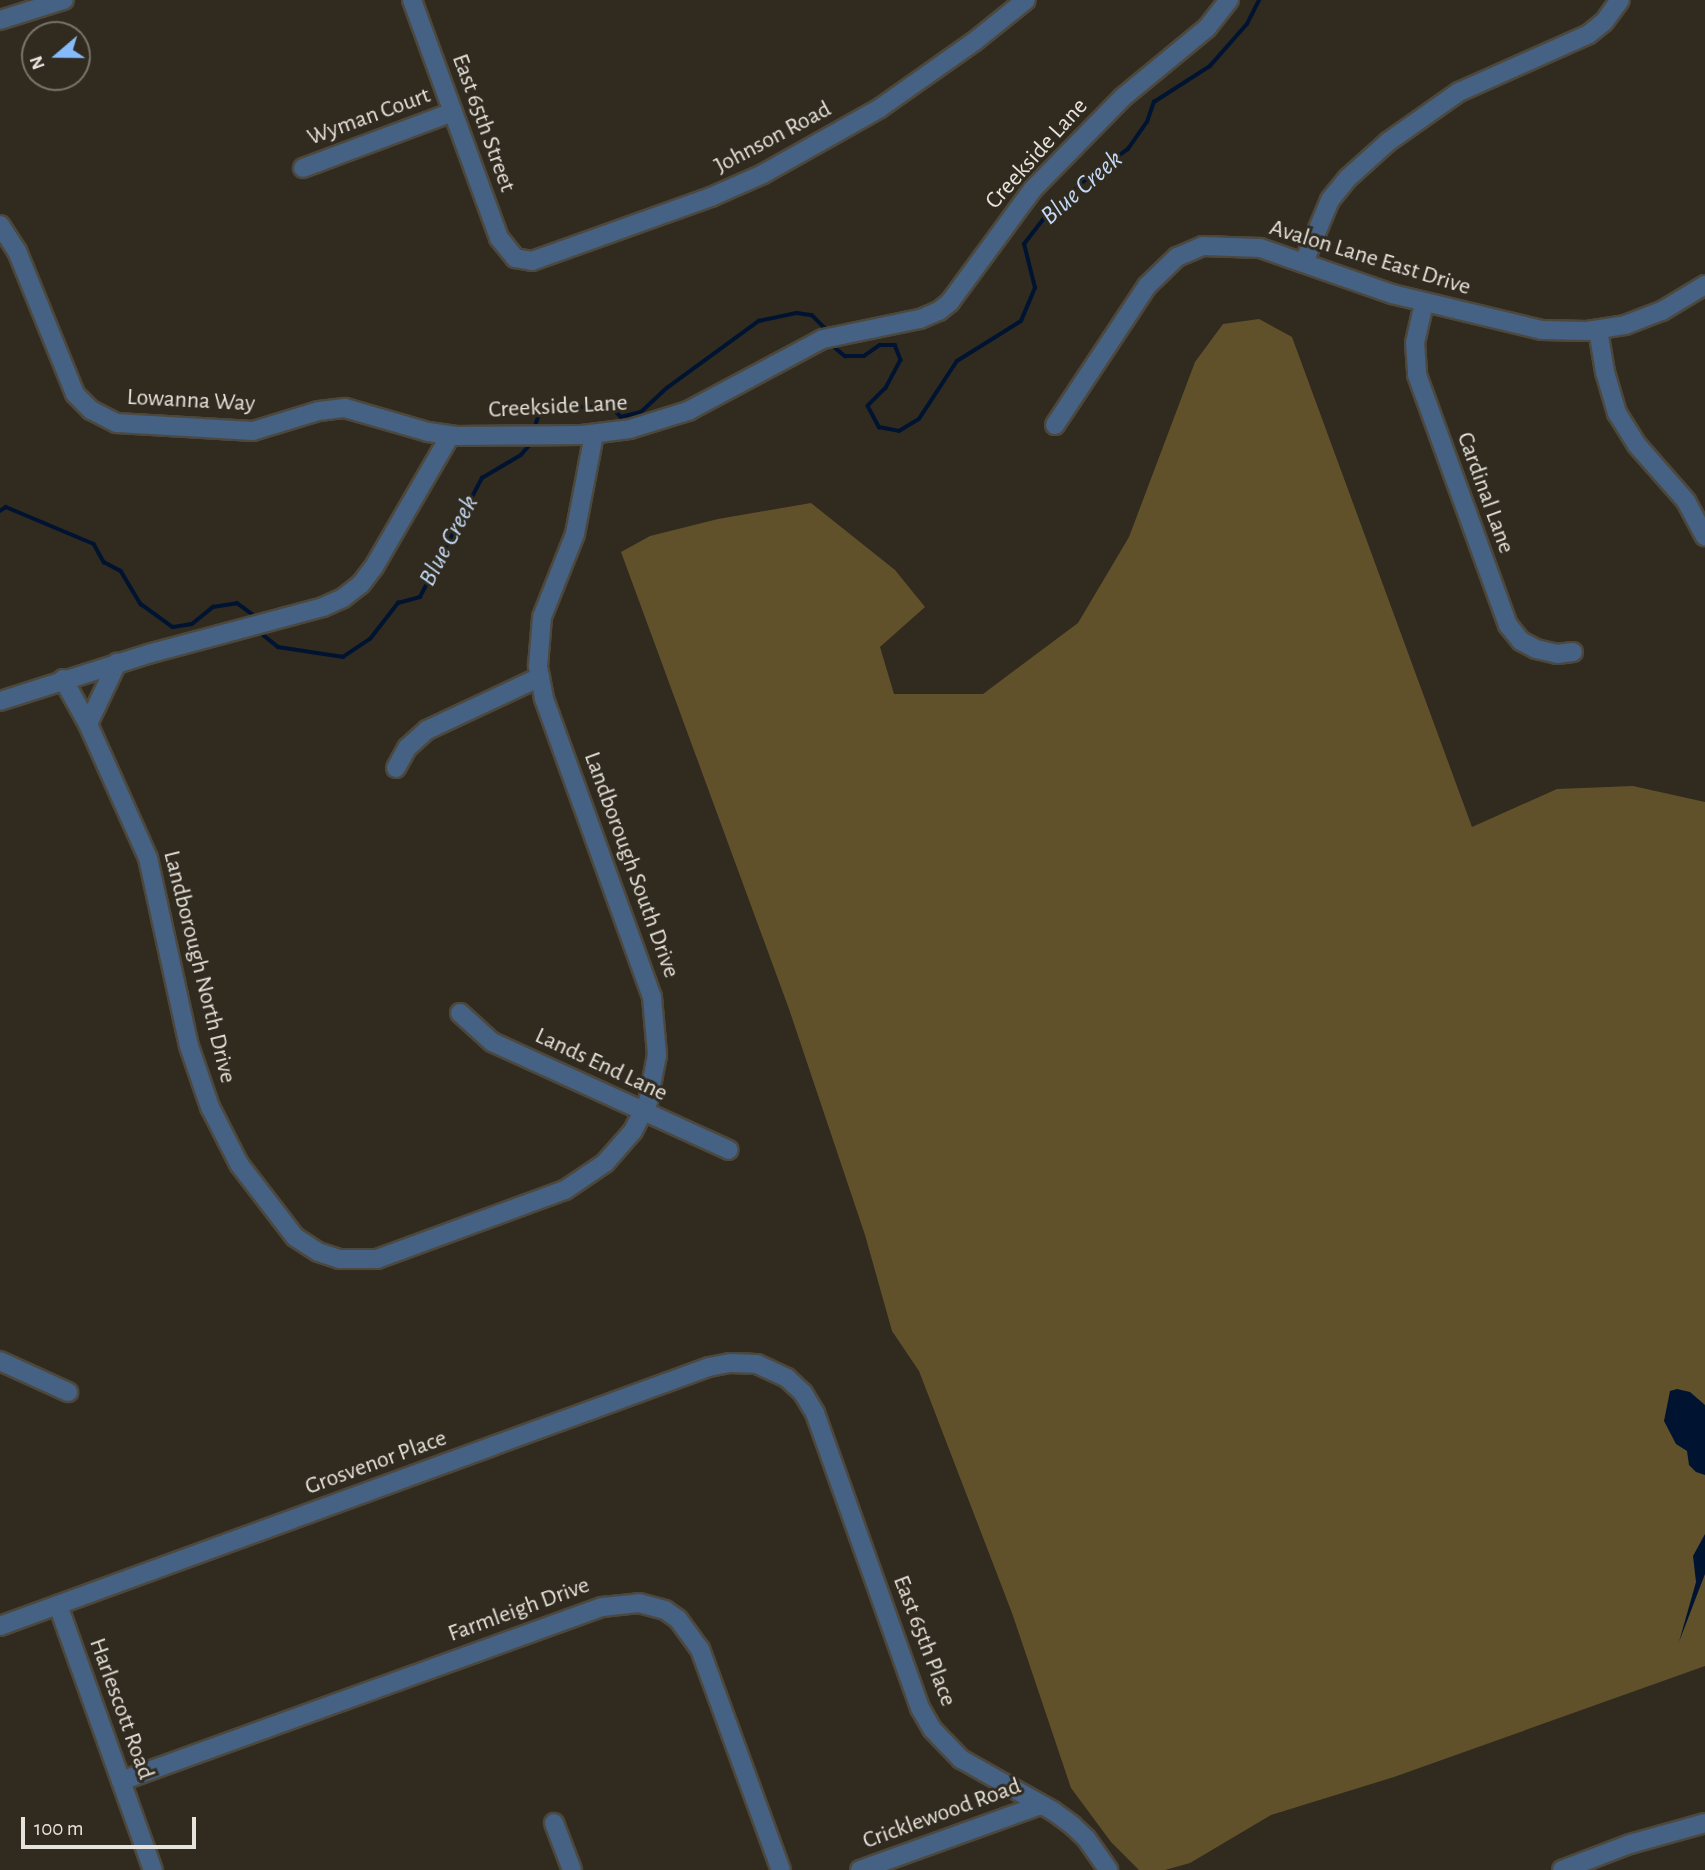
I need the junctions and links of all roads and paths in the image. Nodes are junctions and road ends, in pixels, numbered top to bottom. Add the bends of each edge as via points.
1 (64, 0) edge
2 (412, 0) edge
3 (1026, 0) edge
4 (1229, 0) edge
5 (1620, 0) edge
6 (0, 20) edge
7 (453, 112) junction
8 (303, 168) dead end
9 (0, 225) edge
10 (6, 245) edge
11 (515, 258) joint
12 (1304, 262) junction
13 (1705, 285) edge
14 (1424, 303) junction
15 (1598, 330) junction
16 (1055, 425) dead end
17 (594, 434) junction
18 (450, 436) junction
19 (1705, 536) edge
20 (1573, 652) dead end
21 (117, 663) junction
22 (540, 677) junction
23 (63, 680) junction
24 (0, 701) edge
25 (88, 724) junction
26 (396, 768) dead end
27 (460, 1013) dead end
28 (644, 1112) junction
29 (729, 1150) dead end
30 (472, 1225) joint
31 (0, 1361) edge
32 (772, 1370) joint
33 (68, 1392) dead end
34 (58, 1605) junction
35 (0, 1626) edge
36 (121, 1781) junction
37 (1041, 1805) junction
38 (554, 1823) dead end
39 (1705, 1824) edge
40 (153, 1870) edge
41 (572, 1870) edge
42 (781, 1870) edge
43 (860, 1870) edge
44 (1108, 1870) edge
45 (1562, 1870) edge

1 - 6 street
2 - 7 street, East 65th Street
3 - 11 street, Johnson Road via 880,108 763,174 544,259
4 - 17 street, Creekside Lane via 1207,28 1122,98 1033,189 939,311 823,339 677,416
5 - 12 street via 1589,34 1459,92 1388,142 1330,200
7 - 8 street, Wyman Court
7 - 11 street, East 65th Street via 499,238
9 - 10 street, Lowanna Way
10 - 18 street, Lowanna Way via 70,384 79,399 101,416 132,425 247,432 345,408
12 - 14 street, Avalon Lane East Drive
12 - 16 street, Avalon Lane East Drive via 1239,245 1203,246 1180,255 1136,299
13 - 15 street, Avalon Lane East Drive via 1656,314
14 - 15 street, Avalon Lane East Drive via 1530,329
14 - 20 street, Cardinal Lane via 1415,343 1417,374 1507,625 1536,649
15 - 19 street via 1617,413 1686,501
17 - 18 street, Creekside Lane
17 - 22 street, Landborough South Drive via 575,534 542,617
18 - 21 street via 374,567 348,595 323,607
21 - 23 street
21 - 25 street
22 - 26 street via 427,730 407,748
22 - 28 street, Landborough South Drive via 652,997 657,1055
23 - 24 street
23 - 25 street, Landborough North Drive
25 - 30 street, Landborough North Drive via 148,858 189,1046 209,1107 262,1198 304,1243 323,1254 350,1260 382,1258
27 - 28 street, Lands End Lane via 492,1042
28 - 29 street, Lands End Lane
28 - 30 street, Landborough South Drive via 620,1148 588,1177
31 - 33 street
32 - 34 street, Grosvenor Place via 740,1362 709,1367
32 - 37 street, East 65th Place via 803,1393 814,1413 926,1718 961,1759
34 - 35 street, Grosvenor Place
34 - 36 street, Harlescott Road
36 - 40 street, Harlescott Road
36 - 42 street, Farmleigh Drive via 607,1605 639,1603 678,1619 700,1649
37 - 43 street, Cricklewood Road
37 - 44 street, East 65th Place via 1086,1838
38 - 41 street
39 - 45 street via 1630,1844

